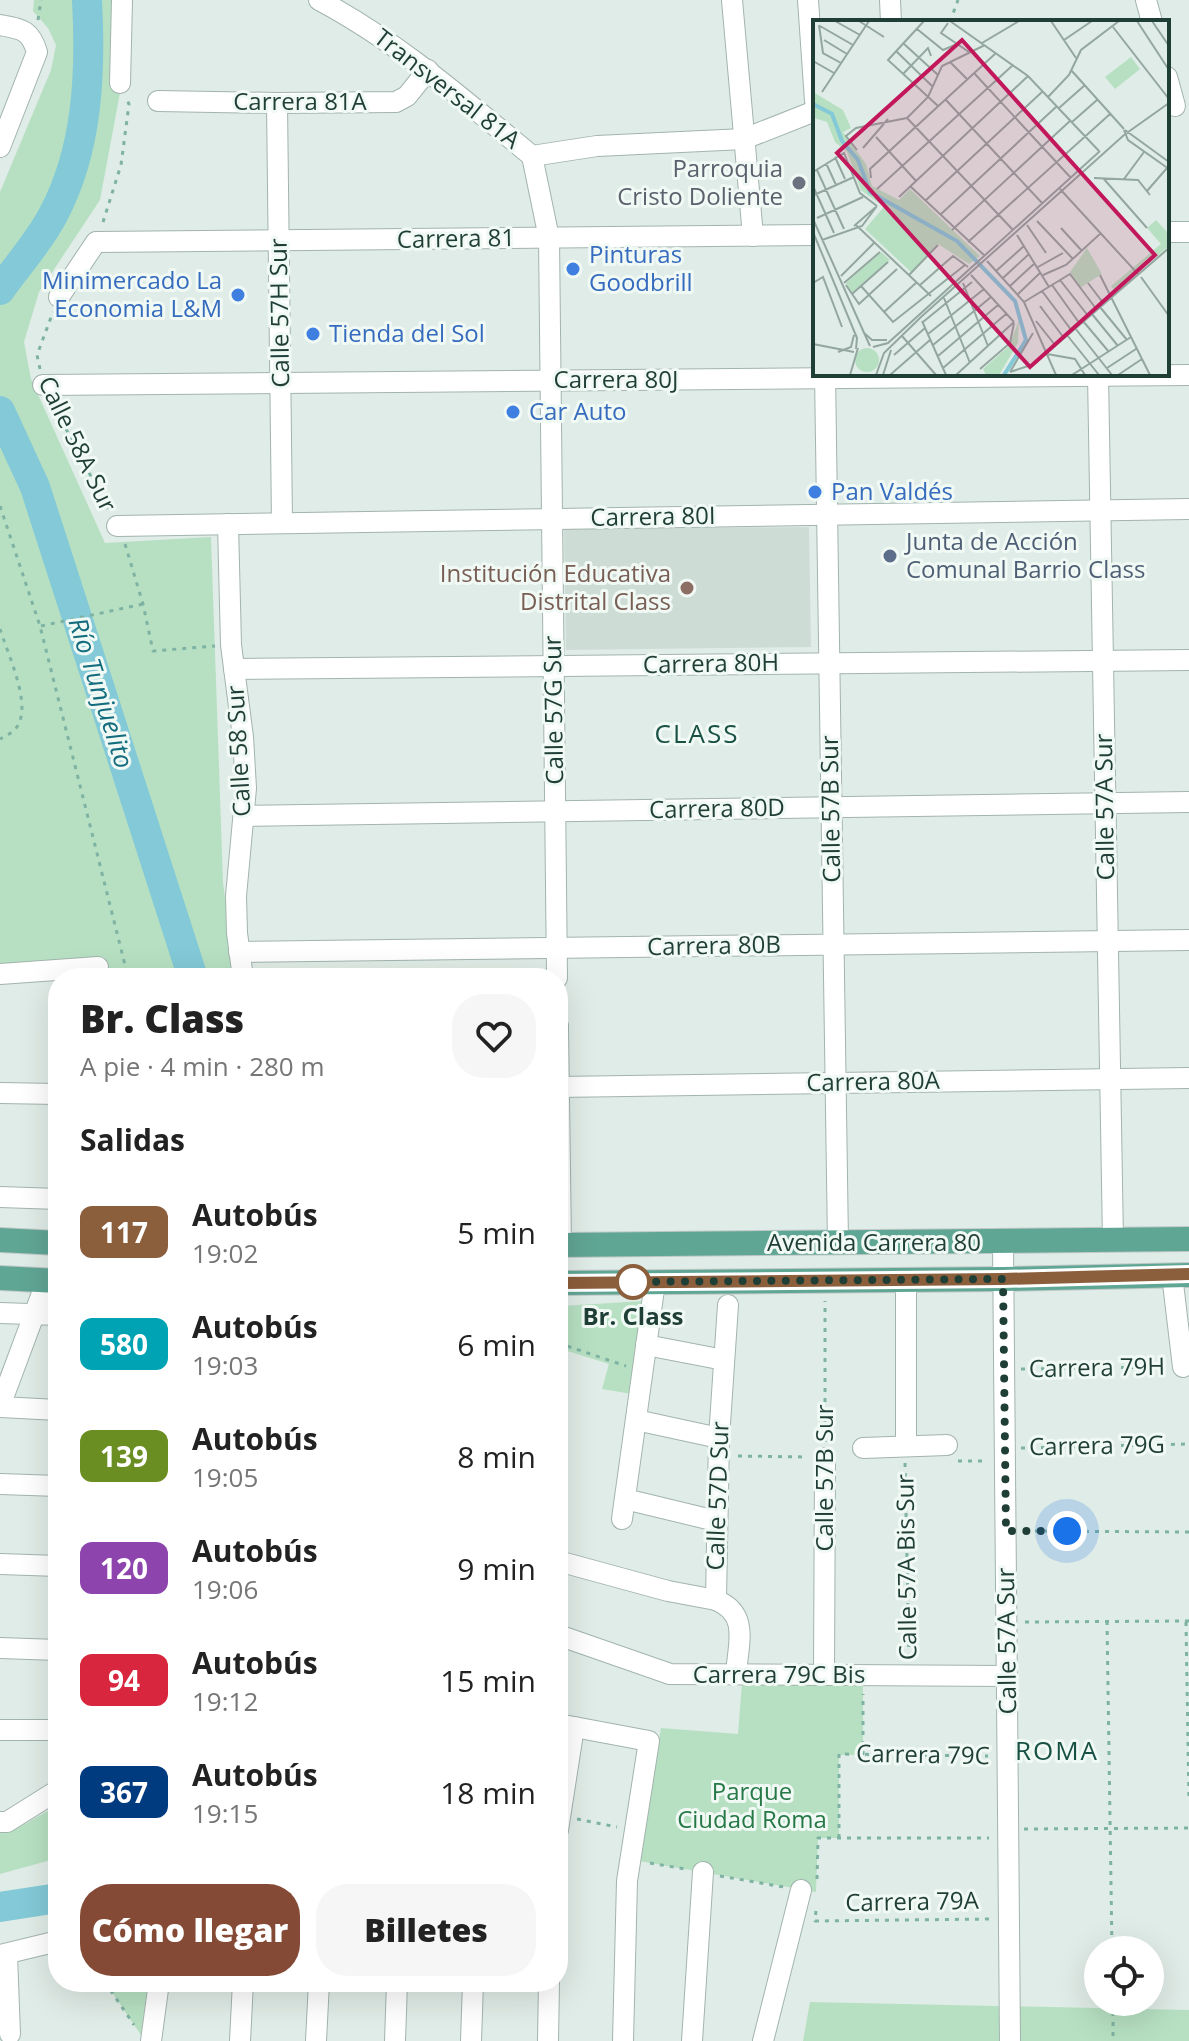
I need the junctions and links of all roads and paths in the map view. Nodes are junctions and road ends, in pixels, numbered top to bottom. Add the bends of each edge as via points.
1 (122, 0) edge
2 (319, 0) edge
3 (732, 0) edge
4 (808, 0) edge
5 (890, 0) edge
6 (958, 0) edge
7 (891, 20) edge
8 (951, 20) edge
9 (0, 25) edge
10 (428, 70) junction
11 (813, 72) edge
12 (120, 83) joint
13 (1169, 83) edge
14 (158, 101) dead end
15 (277, 103) junction
16 (1177, 107) edge
17 (813, 112) edge
18 (744, 139) junction
19 (0, 147) edge
20 (532, 156) junction
21 (813, 235) edge
22 (753, 236) junction
23 (549, 238) junction
24 (279, 240) junction
25 (96, 242) junction
26 (59, 297) joint
27 (825, 376) edge
28 (1098, 376) edge
29 (550, 381) junction
30 (280, 383) junction
31 (43, 385) junction
32 (0, 506) edge
33 (1189, 509) edge
34 (1100, 510) junction
35 (827, 515) junction
36 (552, 519) junction
37 (282, 523) junction
38 (228, 524) junction
39 (117, 526) junction
40 (143, 604) junction
41 (40, 626) junction
42 (0, 629) edge
43 (231, 645) junction
44 (1103, 660) junction
45 (1189, 660) edge
46 (829, 663) junction
47 (554, 666) junction
48 (234, 669) junction
49 (0, 739) edge
50 (1189, 802) edge
51 (1105, 803) junction
52 (831, 807) junction
53 (556, 811) junction
54 (245, 816) junction
55 (1189, 940) edge
56 (1107, 941) junction
57 (833, 945) junction
58 (557, 948) junction
59 (239, 952) junction
60 (98, 967) dead end
61 (84, 968) edge
62 (125, 968) edge
63 (241, 968) edge
64 (557, 968) edge
65 (48, 971) edge
66 (0, 974) edge
67 (1110, 1078) junction
68 (1189, 1078) edge
69 (835, 1082) junction
70 (568, 1087) edge
71 (0, 1093) edge
72 (48, 1094) edge
73 (0, 1197) edge
74 (48, 1199) edge
75 (1189, 1239) edge
76 (0, 1240) edge
77 (1113, 1240) junction
78 (48, 1242) edge
79 (1003, 1242) junction
80 (838, 1243) junction
81 (568, 1245) edge
82 (1181, 1275) edge
83 (0, 1278) edge
84 (1003, 1279) junction
85 (48, 1280) edge
86 (906, 1280) junction
87 (826, 1281) junction
88 (655, 1282) junction
89 (568, 1284) edge
90 (48, 1288) edge
91 (728, 1305) dead end
92 (0, 1313) edge
93 (34, 1314) junction
94 (48, 1315) edge
95 (646, 1345) junction
96 (568, 1346) edge
97 (724, 1360) junction
98 (1183, 1367) joint
99 (1004, 1369) junction
100 (642, 1372) junction
101 (0, 1406) edge
102 (48, 1409) edge
103 (636, 1420) junction
104 (719, 1438) junction
105 (1189, 1444) edge
106 (947, 1445) dead end
107 (863, 1448) dead end
108 (1005, 1449) junction
109 (906, 1452) junction
110 (825, 1458) joint
111 (0, 1484) edge
112 (48, 1486) edge
113 (716, 1521) junction
114 (1006, 1531) junction
115 (1189, 1532) edge
116 (0, 1564) edge
117 (568, 1564) edge
118 (48, 1566) edge
119 (716, 1600) junction
120 (1107, 1621) junction
121 (1188, 1621) edge
122 (1007, 1622) junction
123 (568, 1638) edge
124 (0, 1648) edge
125 (48, 1650) edge
126 (736, 1674) junction
127 (824, 1675) junction
128 (863, 1675) junction
129 (909, 1675) junction
130 (1007, 1676) junction
131 (568, 1725) edge
132 (0, 1730) edge
133 (48, 1730) edge
134 (863, 1755) junction
135 (1008, 1756) junction
136 (48, 1796) edge
137 (1189, 1802) edge
138 (0, 1822) edge
139 (568, 1824) edge
140 (1110, 1828) junction
141 (1189, 1828) edge
142 (635, 1830) junction
143 (1009, 1833) junction
144 (818, 1838) dead end
145 (839, 1838) junction
146 (630, 1859) junction
147 (703, 1872) junction
148 (801, 1890) joint
149 (1009, 1918) junction
150 (815, 1921) dead end
151 (1112, 1936) edge
152 (48, 1944) edge
153 (3, 1955) edge
154 (112, 1992) edge
155 (157, 1992) edge
156 (242, 1992) edge
157 (318, 1992) edge
158 (397, 1992) edge
159 (473, 1992) edge
160 (549, 1992) edge
161 (1113, 2016) edge
162 (13, 2035) edge
163 (146, 2038) edge
164 (240, 2041) edge
165 (316, 2041) edge
166 (395, 2041) edge
167 (471, 2041) edge
168 (548, 2041) edge
169 (623, 2041) edge
170 (692, 2041) edge
171 (763, 2041) edge
172 (1010, 2041) edge
173 (1113, 2041) edge

1 - 12 street
2 - 10 street, Transversal 81A via 381,24
3 - 18 street
4 - 11 street
5 - 7 street
6 - 8 path
9 - 19 street via 21,29 33,38 37,52
10 - 15 street, Carrera 81A via 396,102
10 - 20 street, Transversal 81A
12 - 25 path via 129,104 121,165
13 - 16 street
14 - 15 street, Carrera 81A
15 - 24 street, Calle 57H Sur
17 - 18 street
18 - 20 street via 597,146
18 - 22 street
20 - 23 street, Calle 57G Sur
21 - 22 street, Carrera 81
22 - 23 street, Carrera 81
23 - 24 street, Carrera 81
23 - 29 street, Calle 57G Sur
24 - 25 street, Carrera 81
24 - 30 street, Calle 57H Sur
25 - 26 street
26 - 31 path, Calle 58A Sur via 37,355
27 - 29 street, Carrera 80J
27 - 35 street, Calle 57B Sur
28 - 34 street, Calle 57A Sur
29 - 30 street, Carrera 80J
29 - 36 street, Calle 57G Sur
30 - 31 street, Carrera 80J
30 - 37 street, Calle 57H Sur
31 - 39 path, Calle 58A Sur
32 - 41 path
33 - 34 street, Carrera 80I
34 - 35 street, Carrera 80I
34 - 44 street, Calle 57A Sur
35 - 36 street, Carrera 80I
35 - 46 street, Calle 57B Sur
36 - 37 street, Carrera 80I
36 - 47 street, Calle 57G Sur
37 - 38 street, Carrera 80I
38 - 39 street, Carrera 80I
38 - 43 street, Calle 58 Sur
39 - 40 path, Calle 58A Sur
40 - 41 path
40 - 43 path, Calle 58A Sur via 153,651
41 - 62 path
42 - 49 path via 22,697 19,724
43 - 48 street, Calle 58 Sur
44 - 45 street, Carrera 80H
44 - 46 street, Carrera 80H
44 - 51 street, Calle 57A Sur
46 - 47 street, Carrera 80H
46 - 52 street, Calle 57B Sur
47 - 48 street, Carrera 80H
47 - 53 street, Calle 57G Sur
48 - 54 street, Calle 58 Sur
50 - 51 street, Carrera 80D
51 - 52 street, Carrera 80D
51 - 56 street, Calle 57A Sur
52 - 53 street, Carrera 80D
52 - 57 street, Calle 57B Sur
53 - 54 street, Carrera 80D
53 - 58 street, Calle 57G Sur
54 - 59 street, Calle 58 Sur via 236,896
55 - 56 street, Carrera 80B
56 - 57 street, Carrera 80B
56 - 67 street, Calle 57A Sur
57 - 58 street, Carrera 80B
57 - 69 street, Calle 57B Sur
58 - 59 street, Carrera 80B
58 - 64 street, Calle 57G Sur
59 - 63 street, Calle 58 Sur
60 - 61 street
65 - 66 street
67 - 68 street, Carrera 80A
67 - 69 street, Carrera 80A
67 - 77 street, Calle 57A Sur
69 - 70 street, Carrera 80A
69 - 80 street, Calle 57B Sur
71 - 72 street
73 - 74 street
75 - 77 main road, Avenida Carrera 80
76 - 78 main road
77 - 79 main road, Avenida Carrera 80
79 - 80 main road, Avenida Carrera 80
79 - 84 street, Calle 57A Sur
80 - 81 main road, Avenida Carrera 80
82 - 84 main road, Avenida Carrera 80
82 - 98 street
83 - 85 main road
84 - 86 main road, Avenida Carrera 80
84 - 99 street, Calle 57A Sur
86 - 87 main road, Avenida Carrera 80
86 - 109 street, Calle 57A Bis Sur
87 - 88 main road, Avenida Carrera 80
87 - 110 path, Calle 57B Sur
88 - 89 main road, Avenida Carrera 80
88 - 95 street
90 - 93 street
91 - 97 street, Calle 57D Sur
92 - 93 street
93 - 94 street
93 - 101 street
95 - 97 street
95 - 100 street
96 - 100 path
97 - 104 street, Calle 57D Sur
98 - 99 path, Carrera 79H
99 - 108 street, Calle 57A Sur
100 - 103 street
101 - 102 street
103 - 104 street
103 - 113 street via 624,1509
104 - 113 street, Calle 57D Sur
105 - 108 path, Carrera 79G
106 - 109 street
107 - 109 street
108 - 114 street, Calle 57A Sur
109 - 129 path, Calle 57A Bis Sur
110 - 127 street, Calle 57B Sur
111 - 112 street
113 - 119 street, Calle 57D Sur
114 - 115 path
114 - 122 street, Calle 57A Sur
116 - 118 street
117 - 119 street
119 - 126 street, Calle 57D Sur via 735,1611 739,1620
120 - 121 path
120 - 122 path
120 - 140 path
121 - 137 path
122 - 130 street, Calle 57A Sur
123 - 126 street, Carrera 79C Bis via 670,1674
124 - 125 street
126 - 127 street, Carrera 79C Bis
127 - 128 street, Carrera 79C Bis
128 - 129 street, Carrera 79C Bis
128 - 134 path
129 - 130 street, Carrera 79C Bis
130 - 135 street, Calle 57A Sur
131 - 142 street via 649,1741
132 - 133 street
134 - 135 path, Carrera 79C
134 - 145 path, Carrera 79C via 839,1754
135 - 143 street, Calle 57A Sur
136 - 138 street
139 - 142 path
140 - 141 path
140 - 143 path
140 - 151 path
142 - 146 street
143 - 145 path
143 - 149 street, Calle 57A Sur
144 - 145 path
146 - 147 path
146 - 169 street
147 - 148 path
147 - 170 street
148 - 171 street
149 - 150 path, Carrera 79A
149 - 172 street, Calle 57A Sur
152 - 153 street
153 - 162 street
154 - 163 path
155 - 163 street
156 - 164 street
157 - 165 street
158 - 166 street
159 - 167 street
160 - 168 street
161 - 173 path

